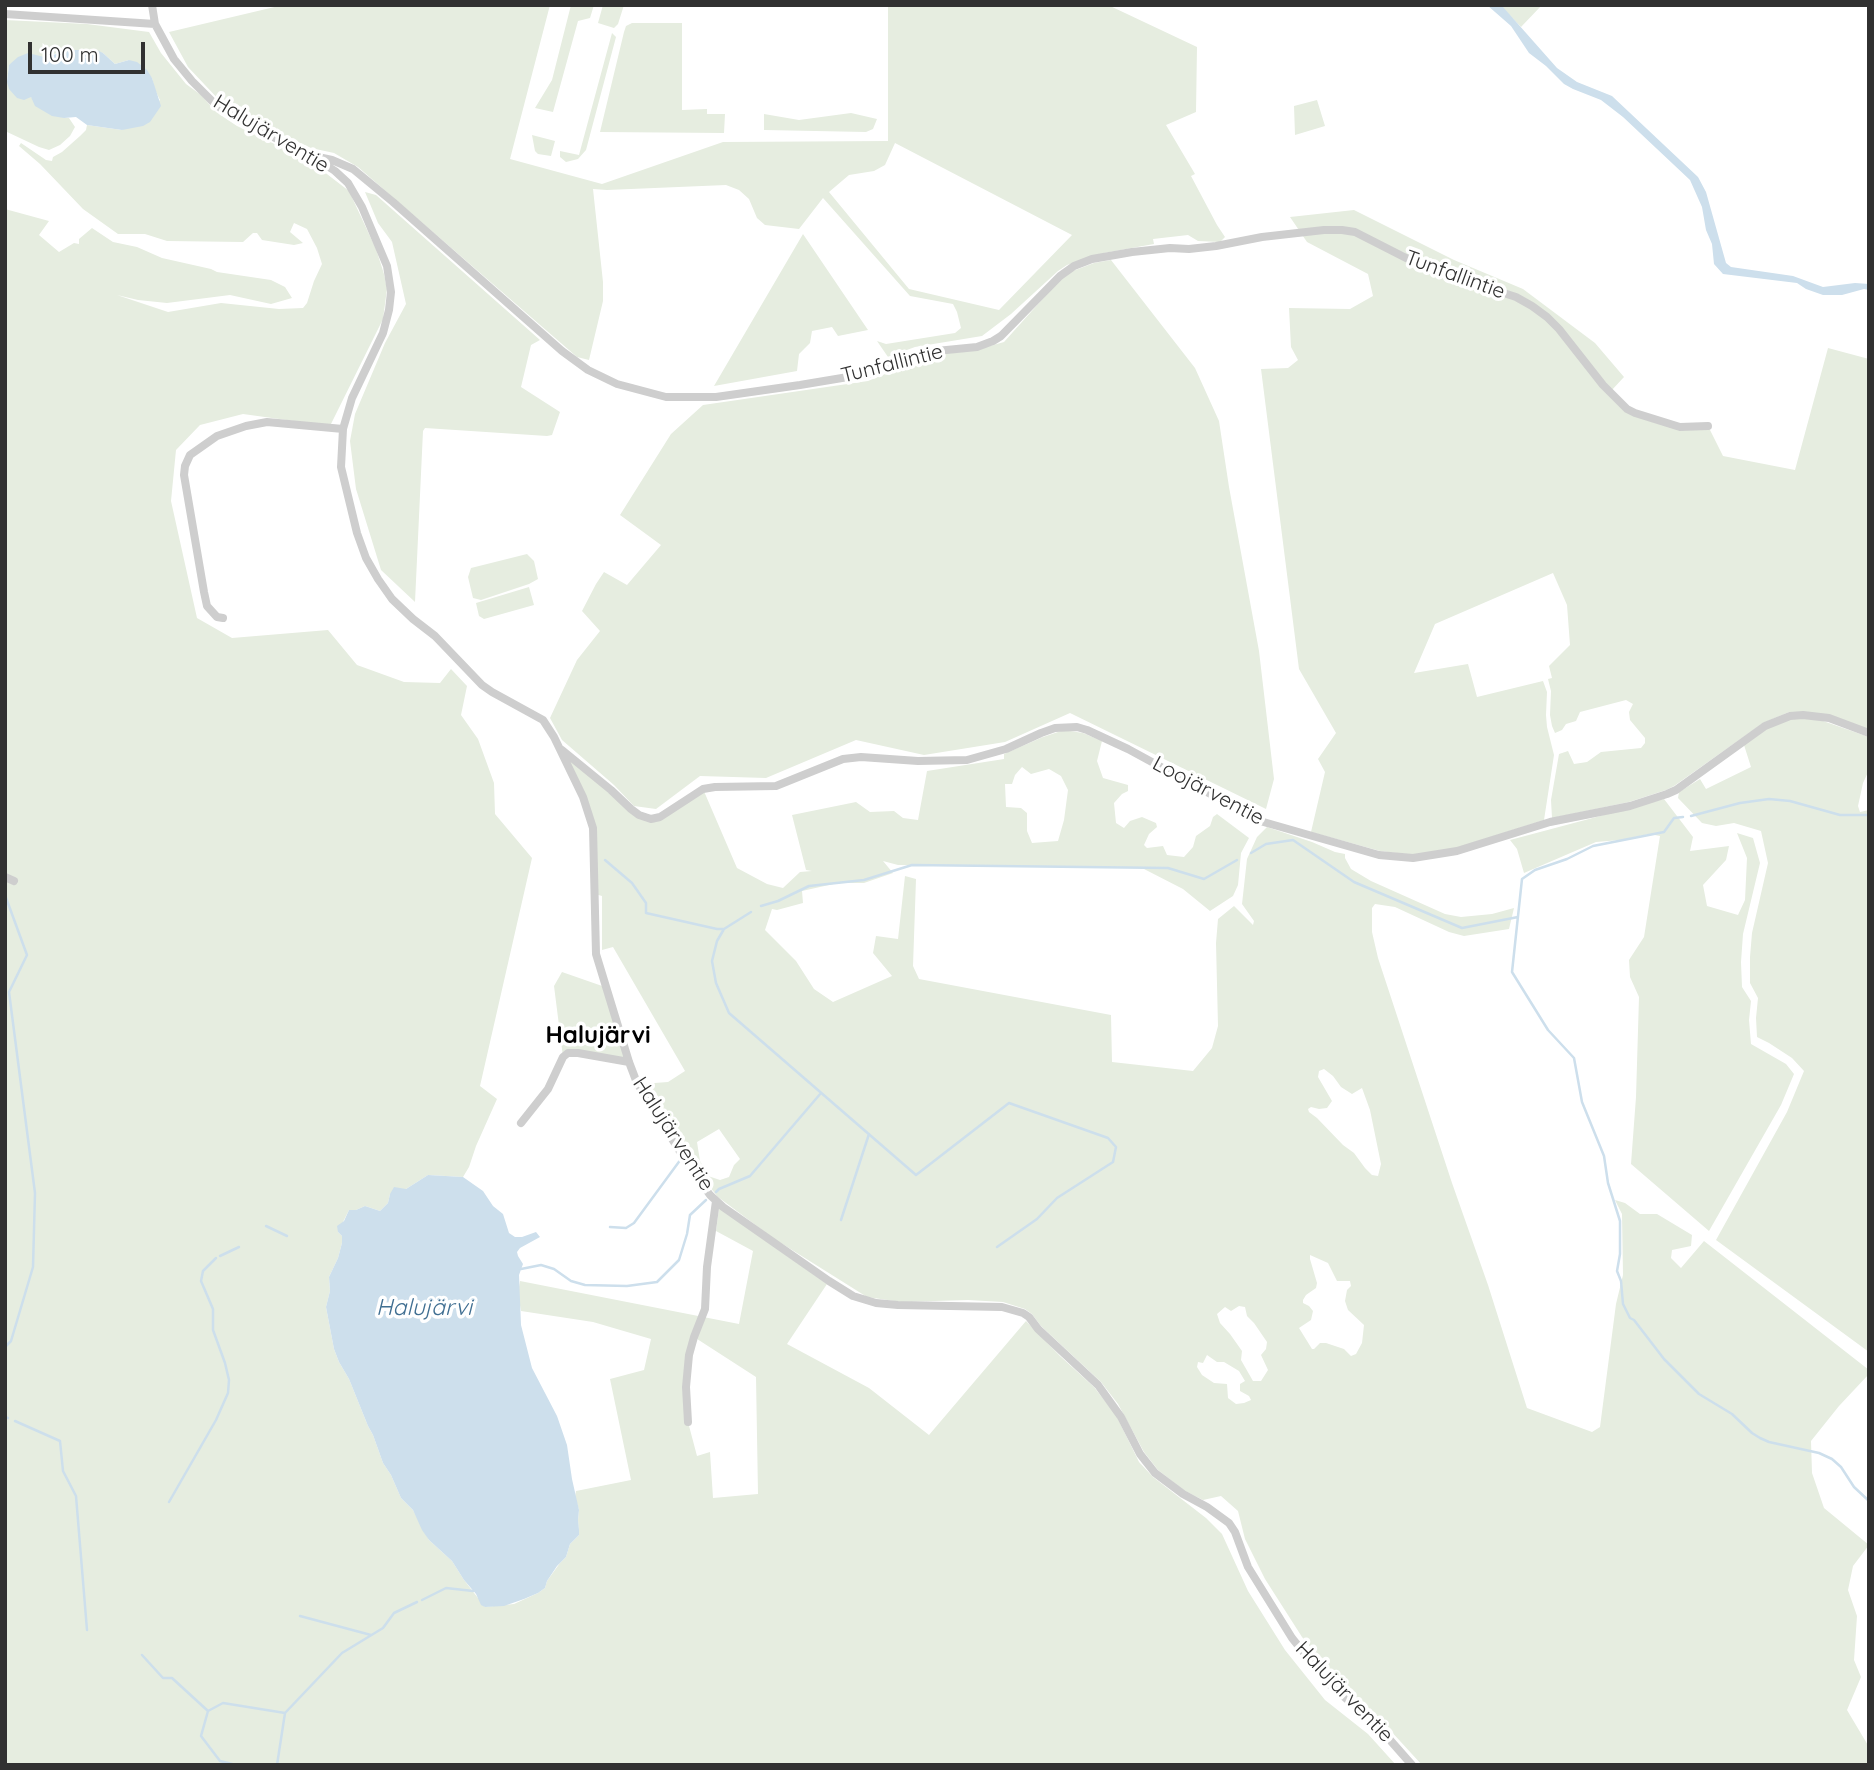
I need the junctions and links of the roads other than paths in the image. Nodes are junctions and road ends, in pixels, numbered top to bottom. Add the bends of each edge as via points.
1 (152, 5) edge
2 (5, 14) edge
3 (155, 24) junction
4 (312, 156) junction
5 (1708, 426) dead end
6 (343, 429) junction
7 (223, 618) dead end
8 (1869, 733) edge
9 (560, 748) junction
10 (5, 877) edge
11 (14, 881) dead end
12 (629, 1062) junction
13 (521, 1123) dead end
14 (716, 1201) junction
15 (688, 1422) dead end
16 (1412, 1765) edge

1 - 3 street, Halujärventie
2 - 3 street
3 - 4 street, Halujärventie via 174,59 216,105
4 - 5 street, Tunfallintie via 353,169 588,370 617,384 666,397 716,397 800,385 872,373 926,352 977,347 1001,336 1060,276 1092,259 1342,230 1532,306 1559,329 1627,409 1680,427
4 - 6 street, Halujärventie via 348,183 390,279 383,333 352,398
6 - 7 street via 267,422 217,436 190,455 184,475 204,592 207,606
6 - 9 street, Halujärventie via 341,467 348,499 366,558 378,579 392,599 482,685 543,720
8 - 9 street, Loojärventie via 1829,718 1790,716 1765,726 1667,794 1550,822 1457,851 1413,858 1379,855 1260,821 1077,727 1041,733 967,760 861,757 776,786 703,789 651,819 631,809
9 - 12 street, Halujärventie via 593,828 596,954
10 - 11 street
12 - 13 street via 578,1053 562,1057 548,1090
12 - 14 street, Halujärventie via 637,1083 687,1163
14 - 15 street via 705,1309 687,1367
14 - 16 street, Halujärventie via 853,1296 898,1305 1002,1307 1029,1317 1098,1385 1155,1473 1229,1523 1248,1567 1292,1638 1330,1685 1375,1723

